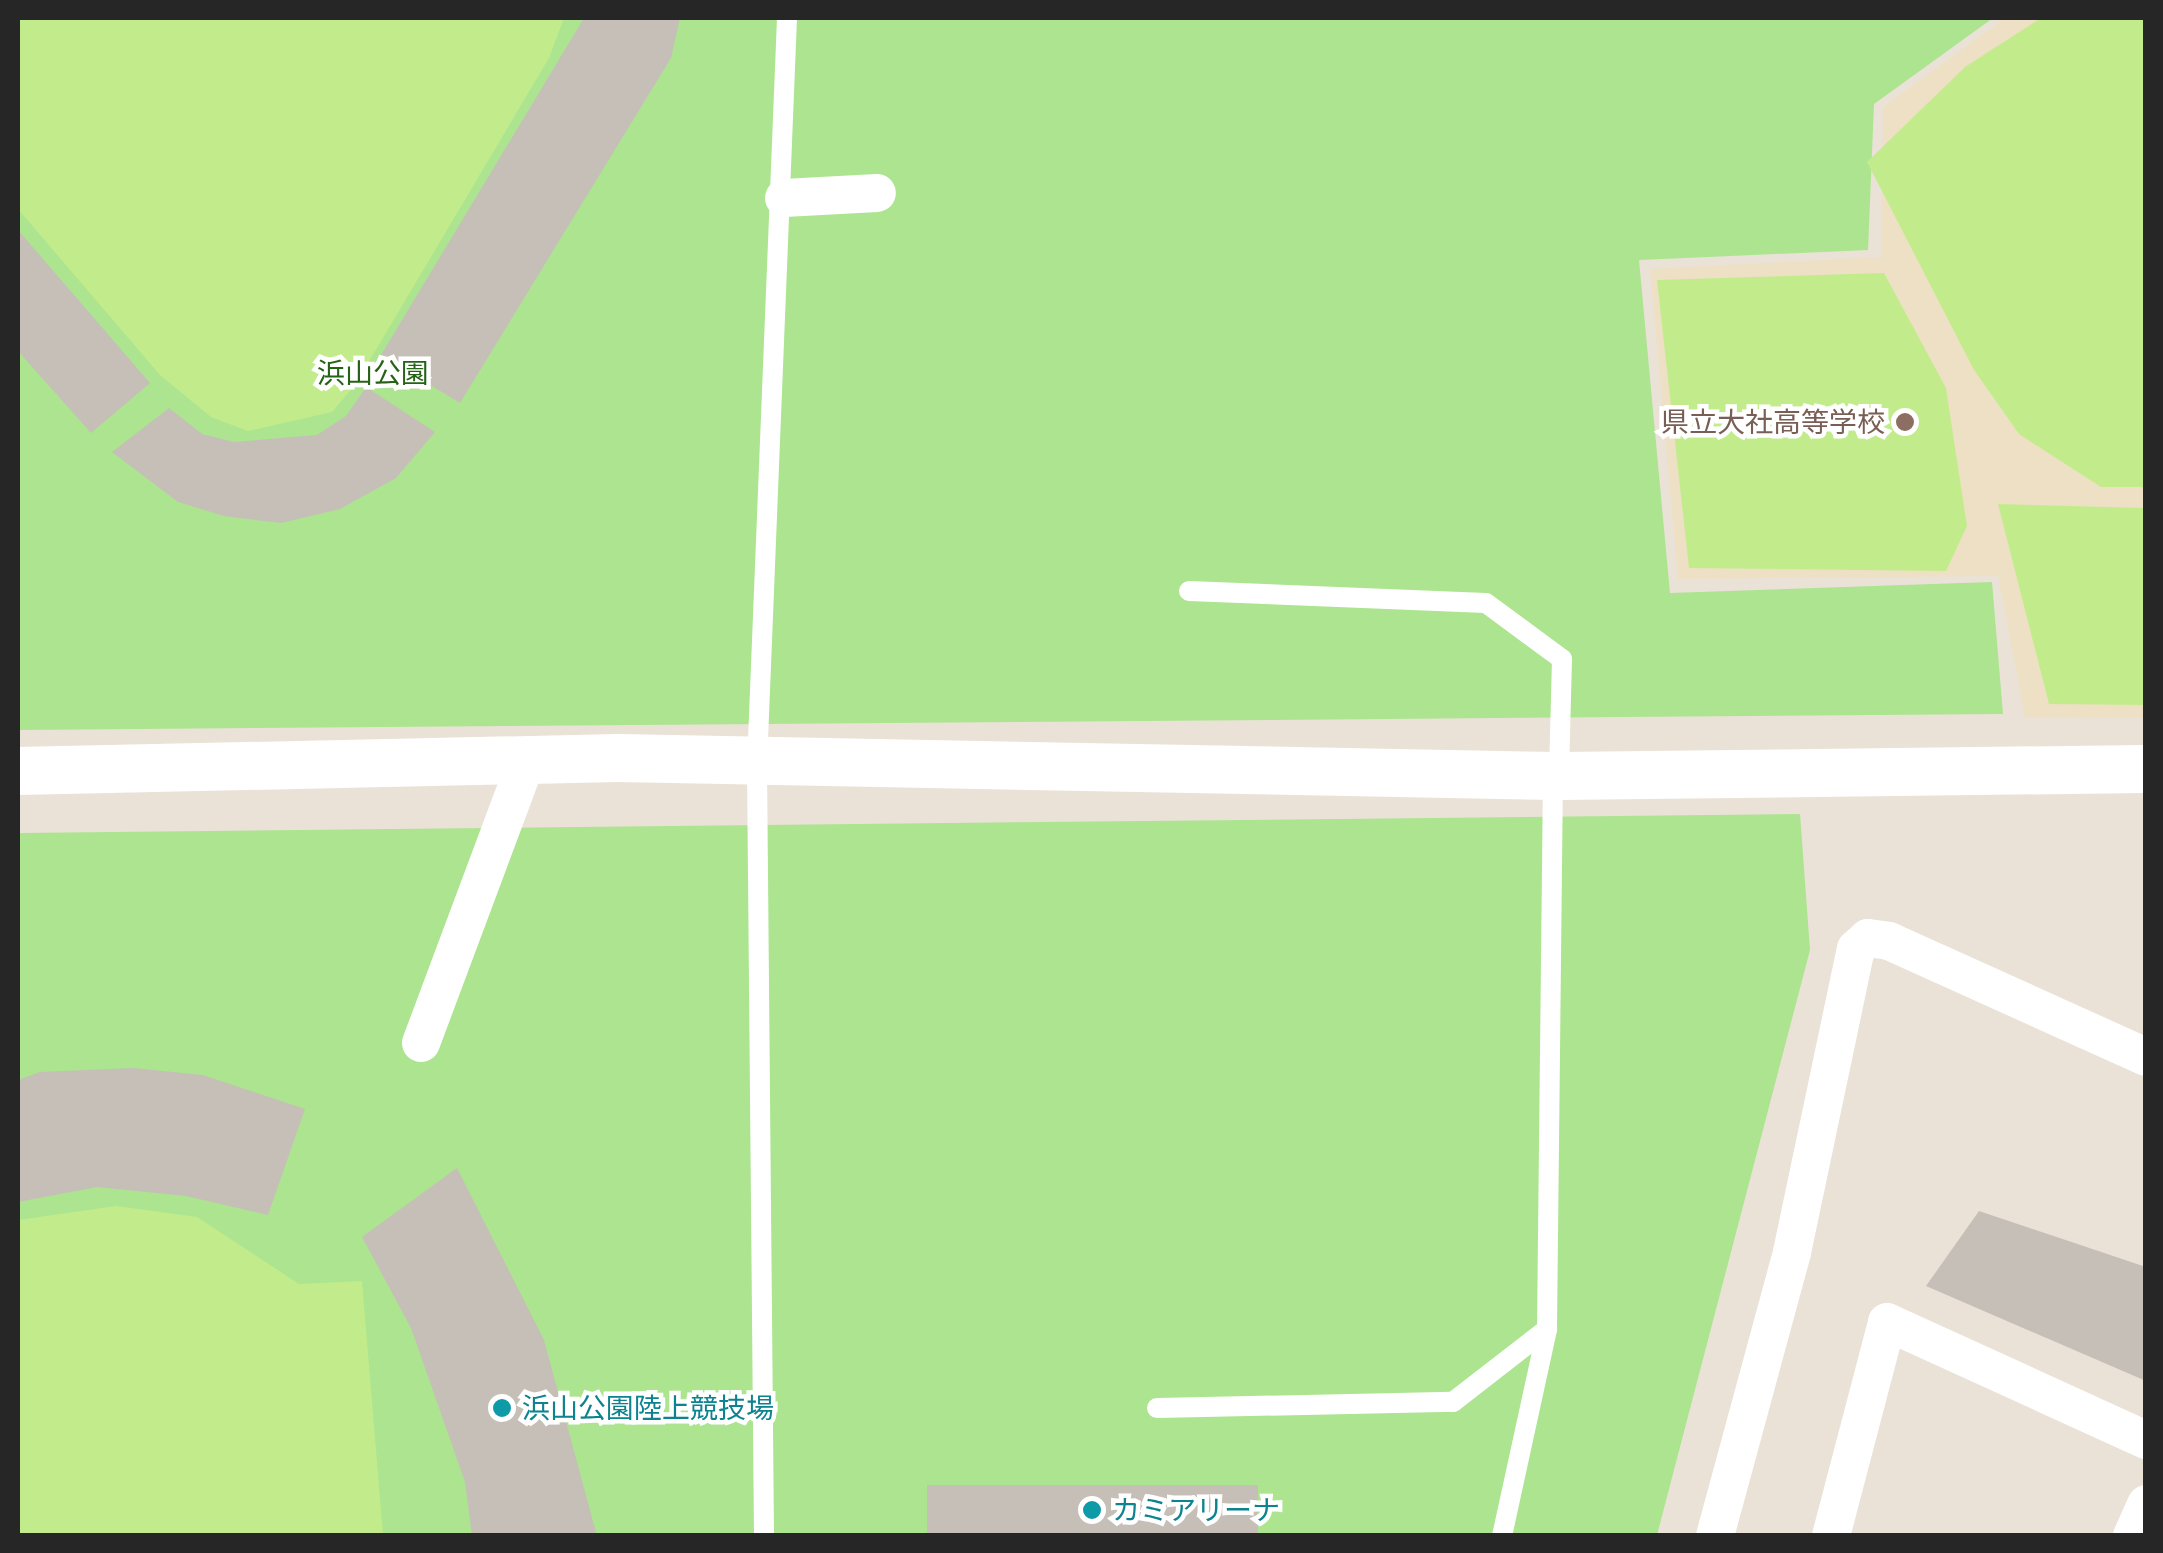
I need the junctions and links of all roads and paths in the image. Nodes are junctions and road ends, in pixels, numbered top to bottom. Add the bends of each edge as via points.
1 (786, 18) edge
2 (877, 193) dead end
3 (784, 198) junction
4 (1188, 591) dead end
5 (527, 758) junction
6 (757, 765) junction
7 (2146, 769) edge
8 (18, 771) edge
9 (1556, 775) junction
10 (421, 1043) dead end
11 (2146, 1057) edge
12 (1547, 1329) junction
13 (1157, 1408) dead end
14 (2146, 1440) edge
15 (2146, 1504) edge
16 (764, 1536) edge
17 (1502, 1536) edge
18 (1715, 1536) edge
19 (1830, 1536) edge
20 (2132, 1536) edge

1 - 3 lane
2 - 3 street
3 - 6 lane
4 - 9 lane via 1486,603 1562,660
5 - 6 street
5 - 8 street
5 - 10 street
6 - 9 street
6 - 16 lane
7 - 9 street
9 - 12 lane
11 - 18 street via 1890,941 1868,938 1856,949 1792,1252
12 - 13 lane via 1452,1402
12 - 17 lane
14 - 19 street via 1886,1322
15 - 20 street

